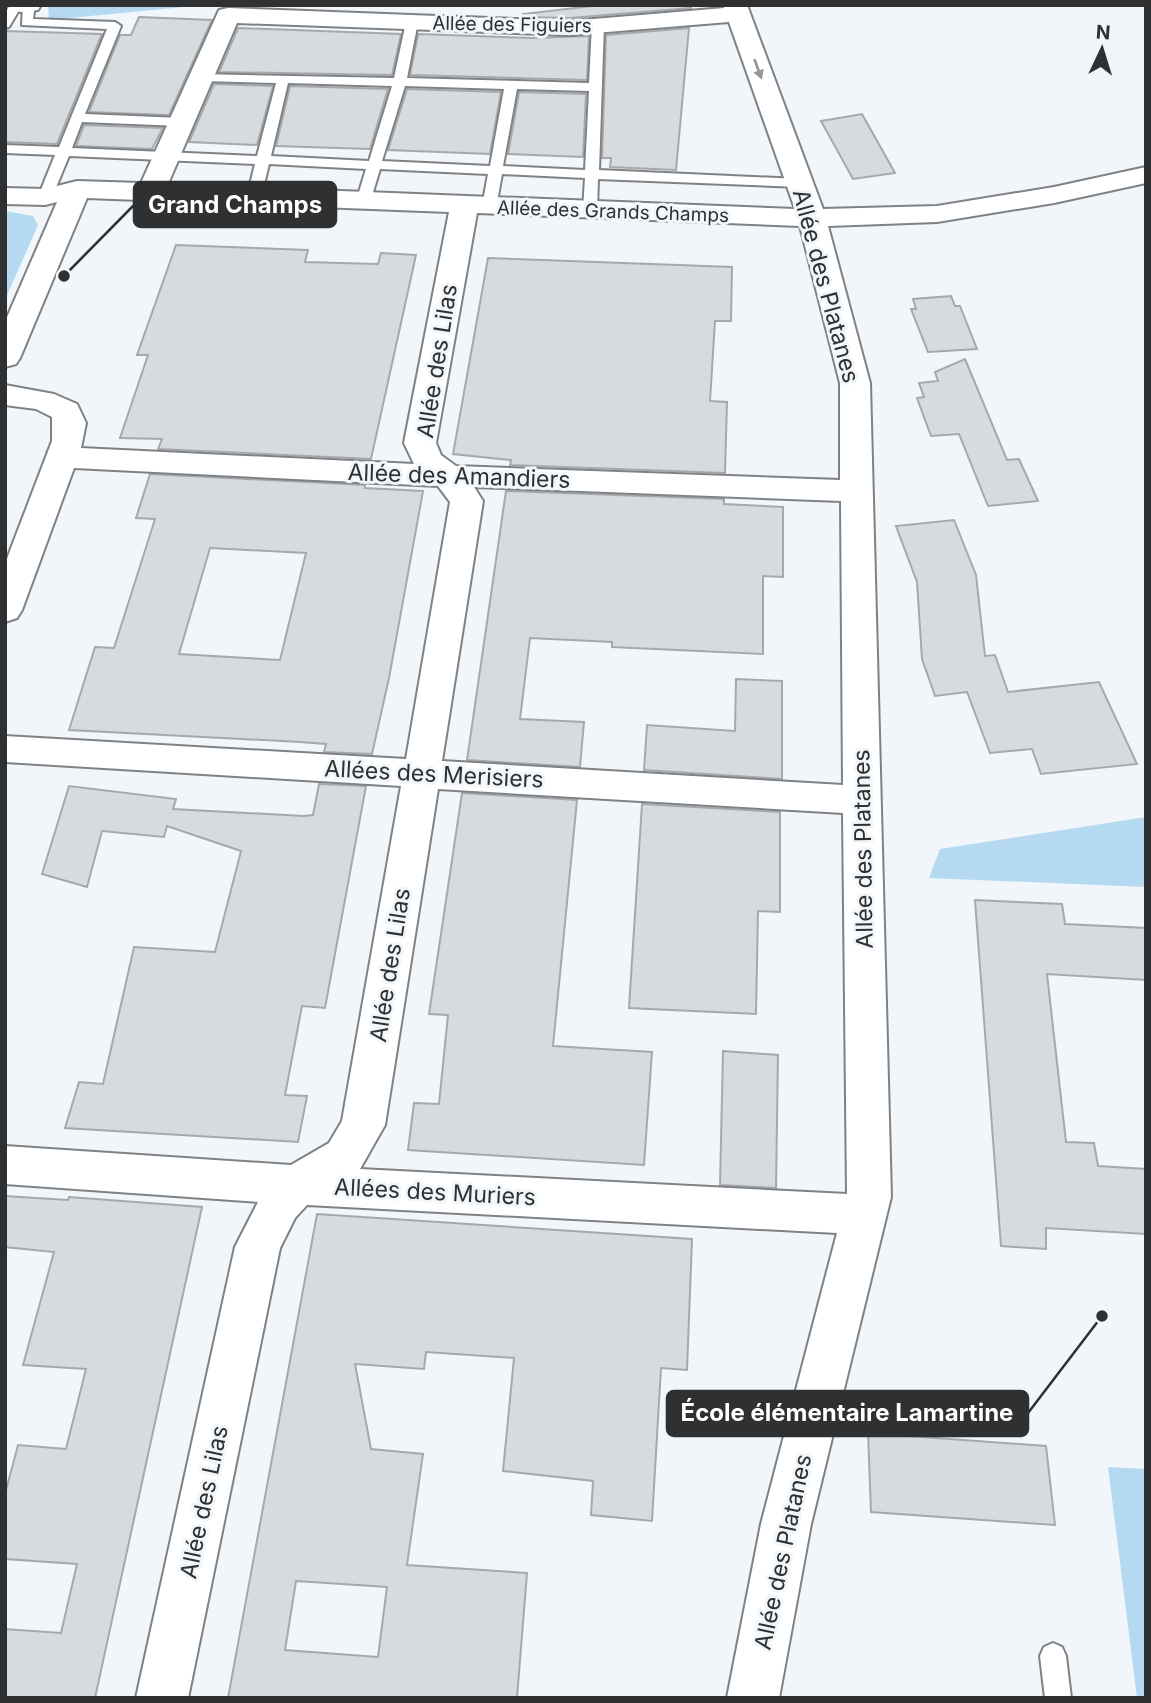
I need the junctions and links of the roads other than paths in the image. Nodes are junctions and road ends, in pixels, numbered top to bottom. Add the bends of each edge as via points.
1 (16, 5) edge
2 (21, 5) edge
3 (29, 5) edge
4 (736, 10) edge
5 (412, 22) junction
6 (5, 24) edge
7 (598, 25) junction
8 (202, 77) junction
9 (283, 79) junction
10 (400, 81) junction
11 (511, 85) junction
12 (597, 88) junction
13 (79, 118) junction
14 (181, 122) junction
15 (5, 149) edge
16 (166, 156) junction
17 (263, 161) junction
18 (374, 165) junction
19 (494, 171) junction
20 (5, 172) edge
21 (591, 175) junction
22 (1146, 175) edge
23 (61, 178) junction
24 (151, 192) junction
25 (5, 196) edge
26 (254, 197) junction
27 (805, 201) junction
28 (363, 202) junction
29 (476, 206) junction
30 (590, 210) junction
31 (5, 358) edge
32 (5, 395) edge
33 (62, 457) junction
34 (447, 476) junction
35 (856, 491) junction
36 (17, 546) edge
37 (5, 610) edge
38 (5, 750) edge
39 (422, 772) junction
40 (862, 800) junction
41 (5, 1165) edge
42 (297, 1185) junction
43 (864, 1215) junction
44 (1053, 1656) dead end
45 (162, 1698) edge
46 (753, 1698) edge
47 (1058, 1698) edge

1 - 6 lane
2 - 3 street
3 - 13 lane via 26,22 115,26
4 - 7 street, Allée des Figuiers
4 -> 27 street, Allée des Platanes
5 - 7 street, Allée des Figuiers
5 - 8 street, Allée des Figuiers via 228,15
5 - 10 lane
7 - 12 lane
8 - 9 lane
8 - 14 street, Allée des Figuiers
9 - 10 lane
9 - 17 lane
10 - 11 lane
10 - 18 lane
11 - 12 lane
11 - 19 lane
12 - 21 lane
13 - 14 lane
13 - 23 lane
14 - 16 street, Allée des Figuiers
15 - 23 lane
16 - 17 lane
16 - 23 lane
16 - 24 street, Allée des Figuiers
17 - 18 lane
17 - 26 lane
18 - 19 lane
18 - 28 lane
19 - 21 lane
19 - 29 lane
20 - 23 street, Allée des Grands Champs
21 - 27 lane
21 - 30 lane
22 - 27 street, Allée des Grands Champs via 937,214
23 - 24 street, Allée des Grands Champs
23 - 25 street, Allée des Grands Champs
23 - 31 street
24 - 26 street, Allée des Grands Champs
26 - 28 street, Allée des Grands Champs
27 - 30 street, Allée des Grands Champs
27 - 35 street, Allée des Platanes via 855,383
28 - 29 street, Allée des Grands Champs
29 - 30 street, Allée des Grands Champs
29 - 34 street, Allée des Lilas via 421,443 428,461
32 - 33 street via 43,401 66,411 70,423
33 - 34 street, Allée des Amandiers
33 - 36 street
34 - 35 street, Allée des Amandiers
34 - 39 street, Allée des Lilas via 467,501
35 - 40 street, Allée des Platanes
36 - 37 street
38 - 39 street, Allées des Merisiers
39 - 40 street, Allées des Merisiers
39 - 42 street, Allée des Lilas via 363,1125 344,1156
40 - 43 street, Allée des Platanes via 869,1197
41 - 42 street, Allées des Muriers
42 - 43 street, Allées des Muriers
42 - 45 street, Allée des Lilas via 279,1205 258,1247
43 - 46 street, Allée des Platanes via 786,1524
44 - 47 lane

